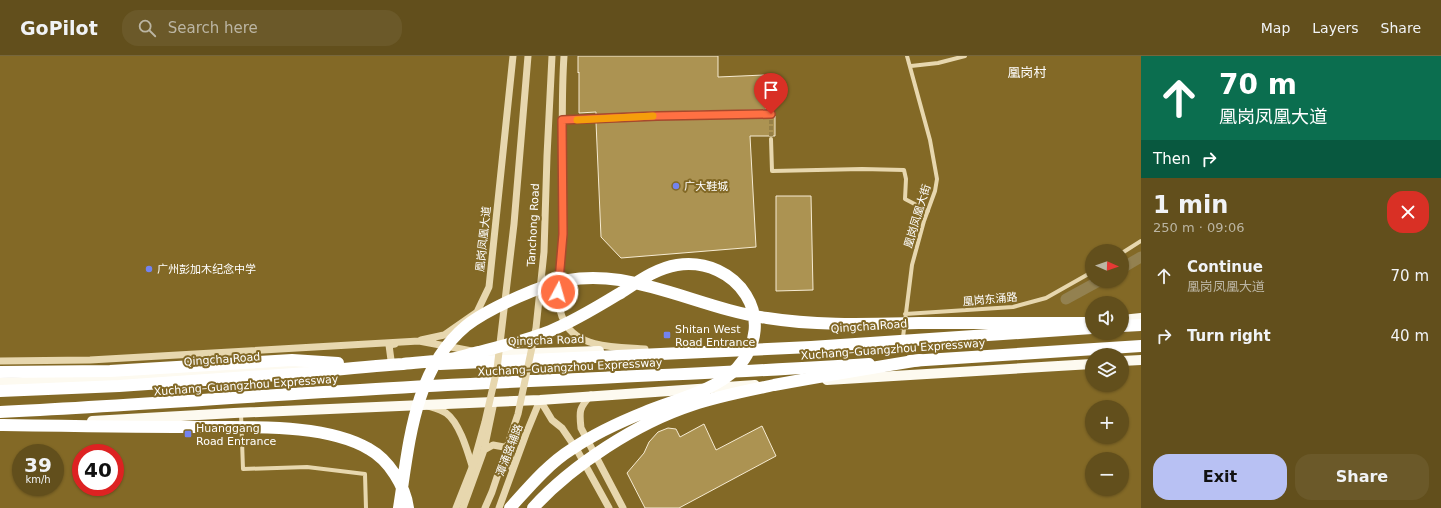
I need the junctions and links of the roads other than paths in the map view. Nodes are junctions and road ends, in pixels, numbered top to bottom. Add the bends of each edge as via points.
1 (513, 56) edge
2 (528, 56) edge
3 (552, 56) edge
4 (564, 56) edge
5 (907, 56) edge
6 (965, 56) edge
7 (910, 66) junction
8 (771, 114) dead end
9 (562, 120) junction
10 (771, 139) tunnel mouth
11 (928, 211) junction
12 (1141, 241) edge
13 (1129, 249) edge
14 (1085, 276) edge
15 (905, 314) junction
16 (1141, 318) edge
17 (1129, 319) edge
18 (1085, 322) edge
19 (1085, 322) edge
20 (1129, 323) edge
21 (1141, 324) edge
22 (1129, 325) edge
23 (1085, 328) edge
24 (903, 337) junction
25 (419, 341) junction
26 (1141, 346) edge
27 (645, 349) junction
28 (488, 354) junction
29 (391, 360) junction
30 (920, 360) junction
31 (1141, 360) edge
32 (0, 361) edge
33 (1129, 361) edge
34 (338, 363) junction
35 (1085, 364) edge
36 (0, 372) edge
37 (313, 372) junction
38 (0, 383) edge
39 (0, 391) edge
40 (591, 395) junction
41 (540, 400) junction
42 (494, 402) junction
43 (424, 404) junction
44 (0, 412) edge
45 (241, 412) junction
46 (0, 426) edge
47 (484, 450) junction
48 (512, 472) junction
49 (475, 474) junction
50 (366, 508) edge
51 (399, 508) edge
52 (408, 508) edge
53 (456, 508) edge
54 (463, 508) edge
55 (485, 508) edge
56 (498, 508) edge
57 (510, 508) edge
58 (533, 508) edge
59 (609, 508) edge
60 (623, 508) edge

1 - 25 street, 凰岗凤凰大道 via 489,287 478,312 444,335
2 - 53 street, Tanchong Road, bridge via 514,224 496,369 486,422
3 - 55 street, Tanchong Road, bridge via 544,252 536,328 518,414
4 - 9 street
5 - 7 street, 凰岗凤凰大街
6 - 7 street via 938,63
7 - 11 street, 凰岗凤凰大街 via 930,140 937,179
8 - 9 street
9 - 27 street via 563,234 558,292 559,306 565,324 586,341 599,345
10 - 11 street via 772,171 904,170 905,199
11 - 15 street, 凰岗凤凰大街 via 912,265
12 - 13 street
14 - 15 street, 凰岗东涌路 via 1046,298 1013,307
15 - 24 street, 凰岗凤凰大街
16 - 17 main road
18 - 24 main road, Qingcha Road
19 - 51 highway, bridge via 816,323 740,313 661,289 620,280 579,278 550,283 478,318 466,326 442,352 420,396 412,425
20 - 21 highway
21 - 22 highway
23 - 37 highway, Xuchang–Guangzhou Expressway, bridge via 811,347 511,360
24 - 27 main road, Qingcha Road
25 - 28 street
25 - 29 street, 凰岗凤凰大道 via 389,345
25 - 32 street via 96,360
26 - 30 highway, Xuchang–Guangzhou Expressway
27 - 28 main road, Qingcha Road
28 - 29 main road, Qingcha Road
29 - 34 main road, Qingcha Road
30 - 44 highway, Xuchang–Guangzhou Expressway, bridge
30 - 58 highway, bridge via 822,376 725,395 690,405 599,451
31 - 33 main road
34 - 36 highway via 292,360 88,371
34 - 38 main road, Qingcha Road via 136,377
35 - 40 main road
37 - 39 highway, Xuchang–Guangzhou Expressway via 118,386
37 - 57 highway, bridge via 448,359 525,340 553,330 660,270 675,265 706,266 730,276 746,294 755,318 753,339 747,355 736,369 719,382 643,412 572,448 551,464
40 - 41 main road
40 - 60 street via 581,405 581,428
41 - 42 main road
41 - 48 street, 潭涌路辅路
41 - 59 street via 552,420 562,428 577,450
42 - 43 main road
42 - 47 street, 潭涌路辅路
43 - 45 main road
43 - 49 street via 446,414 458,429
45 - 46 main road
45 - 50 street via 243,469 307,466 365,474
46 - 52 highway, bridge via 256,428 333,434 370,449 387,464 407,499
47 - 48 street via 493,445 504,447 512,460
47 - 49 street, 潭涌路辅路
48 - 56 street, 潭涌路辅路
49 - 54 street, 潭涌路辅路

